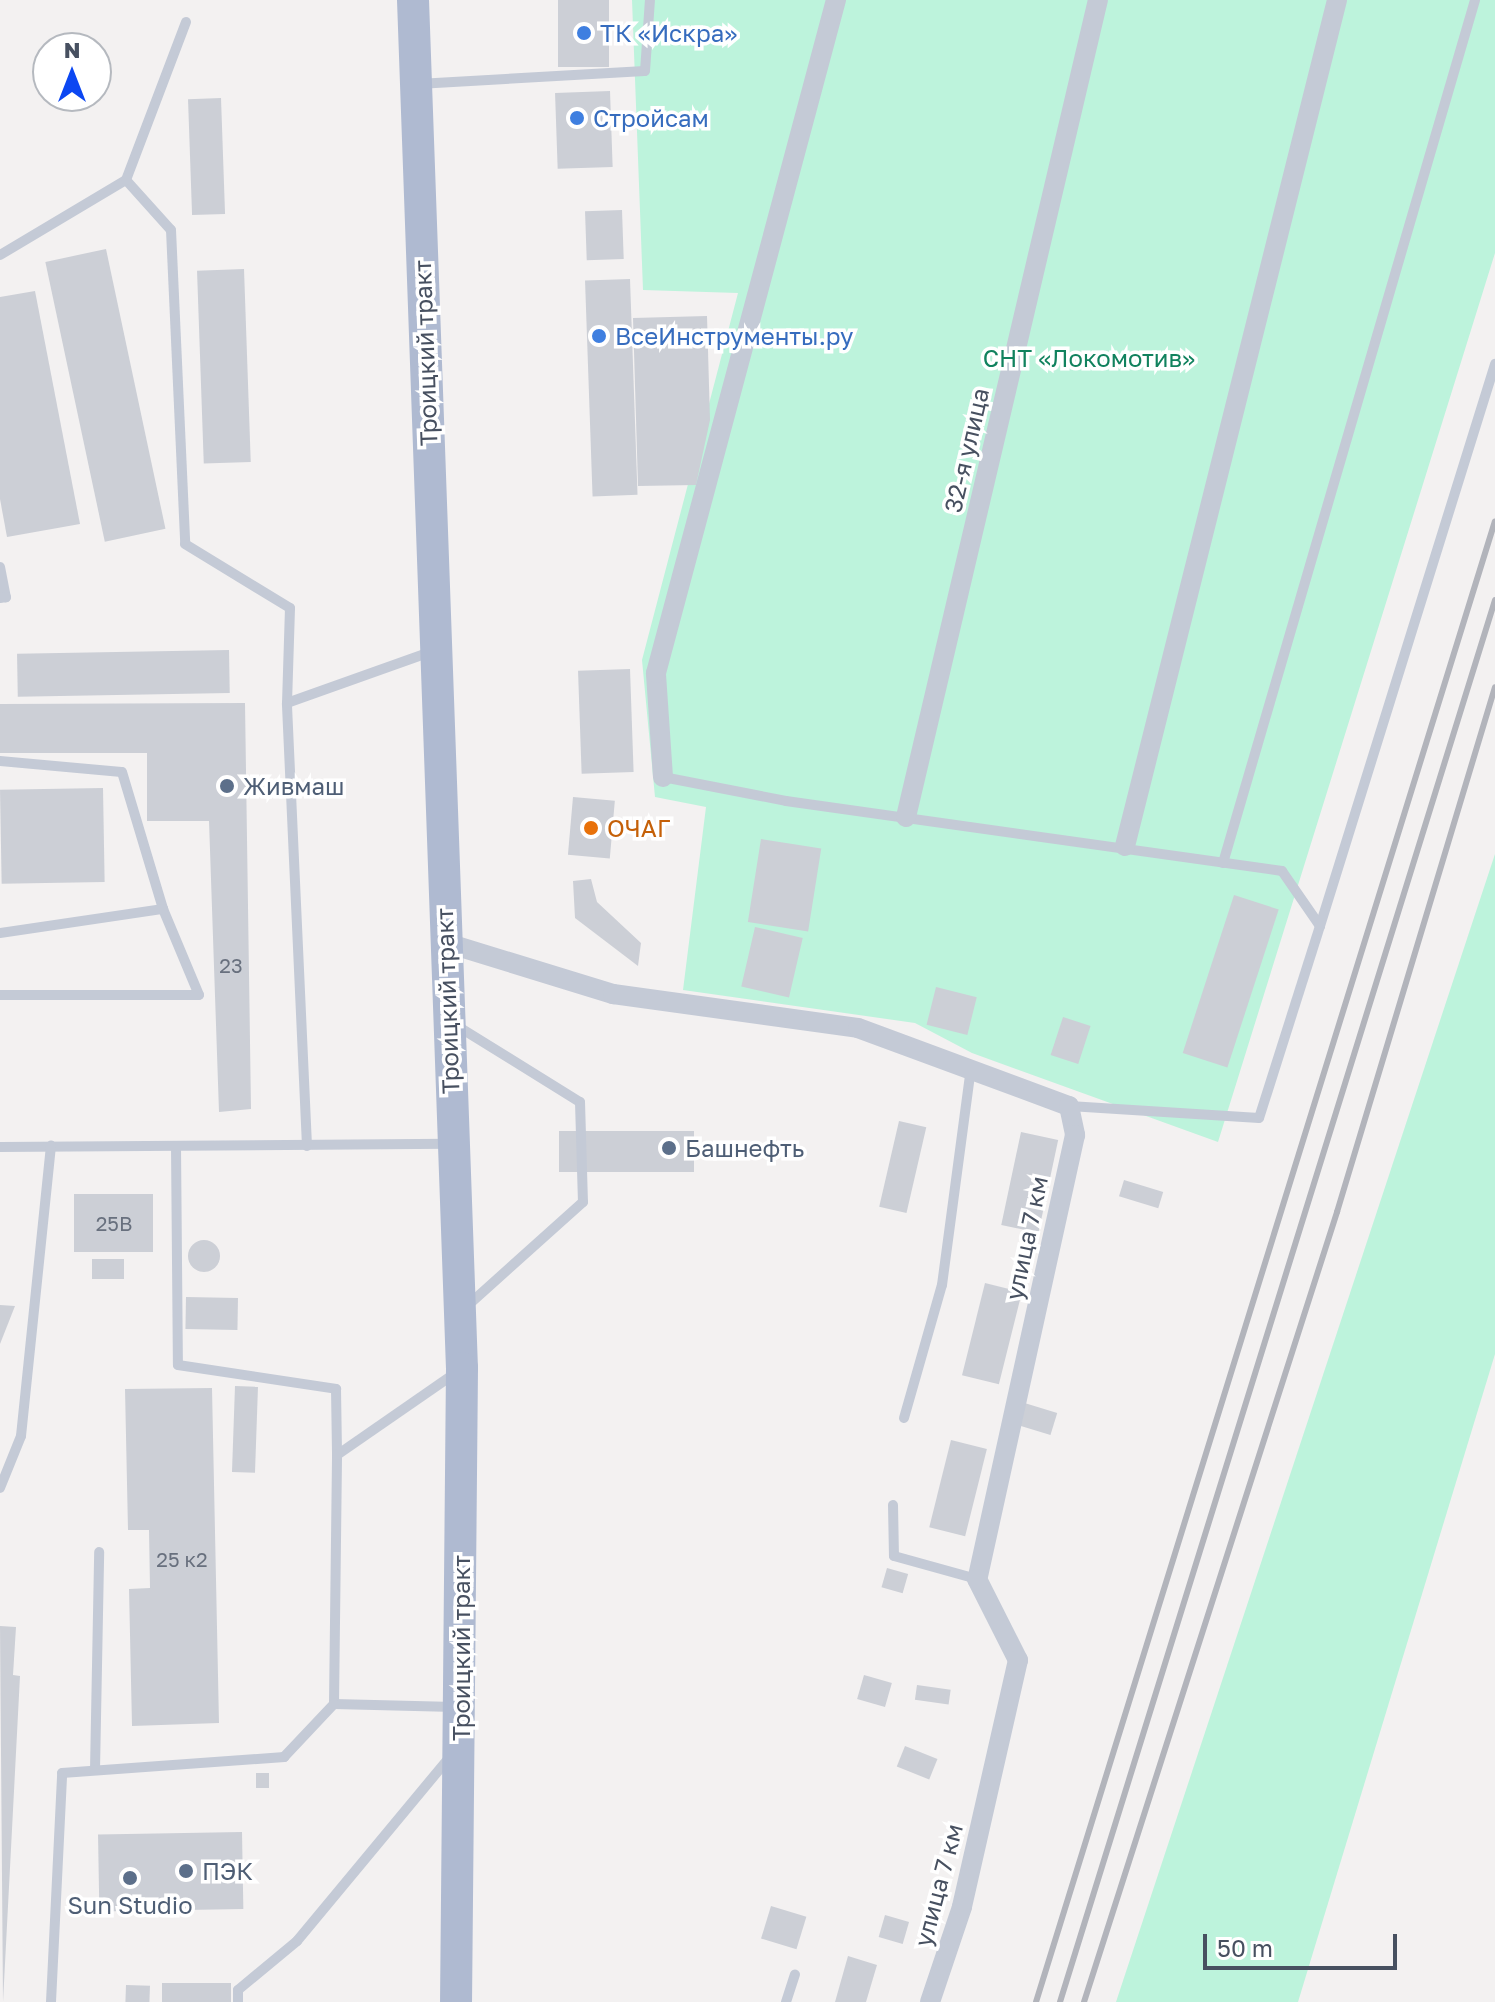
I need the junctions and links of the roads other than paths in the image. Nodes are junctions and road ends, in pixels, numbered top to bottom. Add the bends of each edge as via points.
1 (413, 0) edge
2 (650, 0) edge
3 (836, 0) edge
4 (1098, 0) edge
5 (1337, 0) edge
6 (1475, 0) edge
7 (186, 22) dead end
8 (416, 84) junction
9 (126, 180) junction
10 (0, 255) edge
11 (1495, 364) edge
12 (0, 567) edge
13 (0, 598) edge
14 (434, 650) junction
15 (287, 703) junction
16 (0, 761) edge
17 (663, 777) joint
18 (906, 817) junction
19 (1125, 846) junction
20 (1223, 863) junction
21 (163, 909) junction
22 (1320, 926) junction
23 (0, 933) edge
24 (447, 943) junction
25 (0, 995) edge
26 (449, 1021) junction
27 (971, 1066) junction
28 (1069, 1106) junction
29 (451, 1144) junction
30 (51, 1146) junction
31 (176, 1146) junction
32 (307, 1146) junction
33 (0, 1147) edge
34 (456, 1315) junction
35 (462, 1368) junction
36 (904, 1418) dead end
37 (337, 1455) junction
38 (0, 1488) edge
39 (893, 1505) dead end
40 (99, 1552) dead end
41 (977, 1579) junction
42 (334, 1704) junction
43 (461, 1707) junction
44 (461, 1745) junction
45 (95, 1770) junction
46 (795, 1974) dead end
47 (51, 2002) edge
48 (238, 2002) edge
49 (456, 2002) edge
50 (786, 2002) edge
51 (930, 2002) edge

1 - 8 main road, Троицкий тракт
2 - 8 lane via 645,71
3 - 17 street via 656,673
4 - 18 street, 32-я улица
5 - 19 street
6 - 20 lane
7 - 9 lane
8 - 14 main road, Троицкий тракт
9 - 10 lane
9 - 15 lane via 171,230 185,544 290,608
11 - 22 lane
12 - 13 lane via 6,597
14 - 15 lane
14 - 24 main road, Троицкий тракт
15 - 32 lane
16 - 21 lane via 122,772
17 - 18 lane
18 - 19 lane
19 - 20 lane
20 - 22 lane via 1282,871
21 - 23 lane
21 - 25 lane via 199,995
22 - 28 lane via 1259,1118
24 - 26 main road, Троицкий тракт
24 - 27 street via 613,994 858,1028
26 - 29 main road, Троицкий тракт
26 - 34 lane via 580,1102 583,1202
27 - 28 street
27 - 36 lane via 942,1285
28 - 41 street, улица 7 км via 1075,1135
29 - 32 lane
29 - 34 main road, Троицкий тракт
30 - 31 lane
30 - 33 lane
30 - 38 lane via 21,1436
31 - 32 lane
31 - 37 lane via 178,1365 336,1389
34 - 35 main road, Троицкий тракт
35 - 37 lane
35 - 43 main road, Троицкий тракт
37 - 42 lane
39 - 41 lane via 894,1556
40 - 45 lane
41 - 51 street, улица 7 км via 1018,1660 962,1907
42 - 43 lane
42 - 45 lane via 284,1757
43 - 44 main road, Троицкий тракт
44 - 48 lane via 297,1941 238,1990
44 - 49 main road, Троицкий тракт
45 - 47 lane via 62,1773
46 - 50 lane

